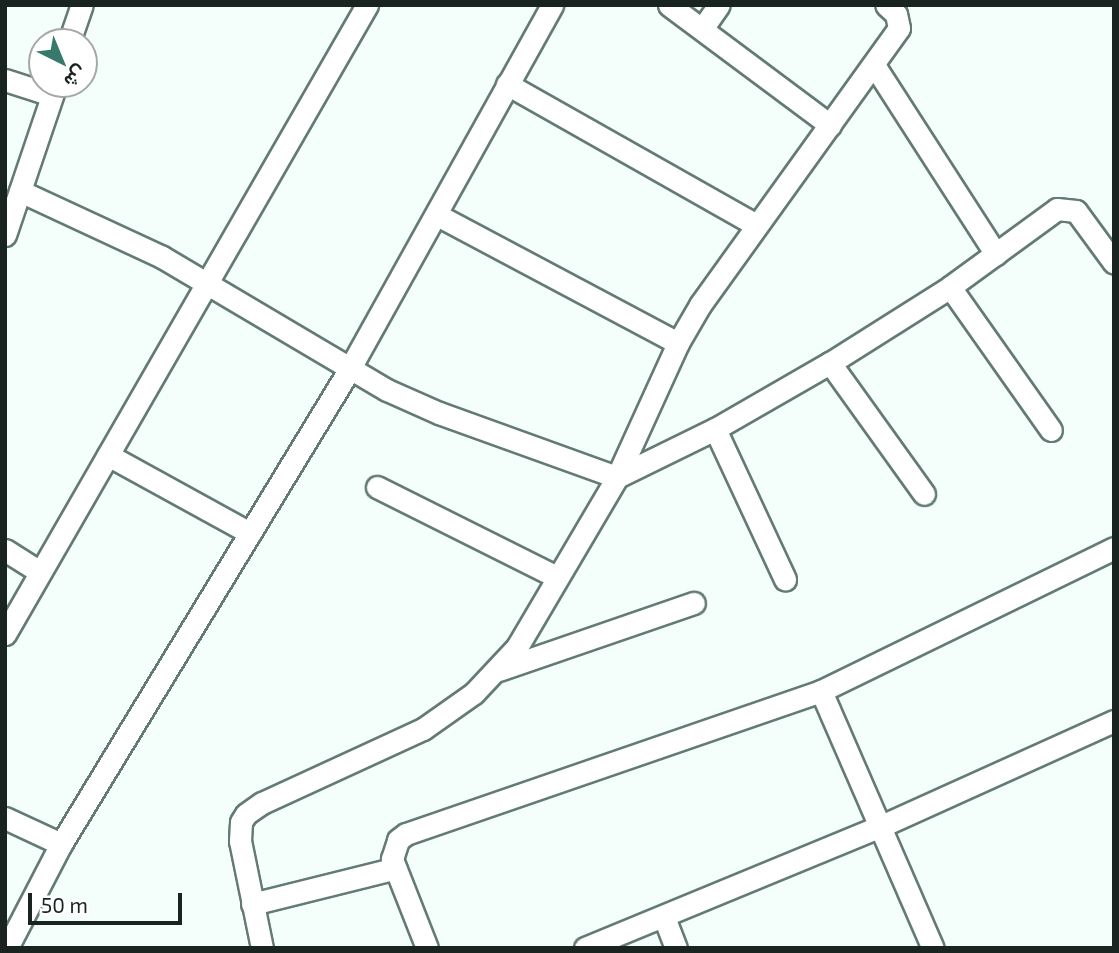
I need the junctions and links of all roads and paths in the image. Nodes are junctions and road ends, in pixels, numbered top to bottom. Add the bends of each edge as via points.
1 (82, 5) edge
2 (367, 5) edge
3 (552, 5) edge
4 (669, 5) edge
5 (719, 5) edge
6 (886, 5) edge
7 (74, 28) edge
8 (702, 29) junction
9 (874, 65) junction
10 (5, 80) edge
11 (507, 84) junction
12 (28, 85) edge
13 (51, 98) edge
14 (830, 125) junction
15 (20, 191) junction
16 (437, 215) junction
17 (756, 225) junction
18 (5, 236) edge
19 (996, 254) junction
20 (1114, 263) edge
21 (205, 283) junction
22 (950, 287) junction
23 (678, 343) junction
24 (830, 363) junction
25 (349, 370) junction
26 (715, 429) junction
27 (1051, 430) dead end
28 (108, 454) junction
29 (617, 477) junction
30 (377, 487) dead end
31 (924, 494) dead end
32 (250, 533) junction
33 (1114, 548) edge
34 (5, 550) edge
35 (40, 572) junction
36 (557, 578) junction
37 (785, 579) dead end
38 (694, 603) dead end
39 (5, 634) edge
40 (497, 671) junction
41 (821, 691) junction
42 (1114, 721) edge
43 (5, 818) edge
44 (878, 827) junction
45 (61, 844) junction
46 (396, 869) junction
47 (252, 904) junction
48 (664, 917) junction
49 (7, 948) edge
50 (262, 948) edge
51 (427, 948) edge
52 (585, 948) edge
53 (676, 948) edge
54 (933, 948) edge

1 - 7 street
2 - 21 street
3 - 11 street
4 - 8 street
5 - 8 street
6 - 9 street via 896,14 899,28
8 - 14 street
9 - 14 street
9 - 19 street
10 - 12 street
11 - 16 street
11 - 17 street
13 - 15 street
14 - 17 street
15 - 18 street
15 - 21 street via 118,234
16 - 23 street
16 - 25 street
17 - 23 street
19 - 20 street via 1057,209 1066,208 1076,211
19 - 22 street
21 - 25 street
21 - 28 street
22 - 24 street
22 - 27 street
23 - 29 street
24 - 26 street
24 - 31 street
25 - 29 street via 426,408
25 - 32 street
26 - 29 street
26 - 37 street
28 - 32 street
28 - 35 street
29 - 36 street
30 - 36 street
32 - 45 street
33 - 41 street
34 - 35 street
35 - 39 street
36 - 40 street via 517,647
38 - 40 street
40 - 47 street via 423,729 246,814 239,831
41 - 44 street
41 - 46 street via 406,834 394,849
42 - 44 street
43 - 45 street
44 - 48 street
44 - 54 street
45 - 49 street
46 - 47 street
46 - 51 street
47 - 50 street
48 - 52 street
48 - 53 street

